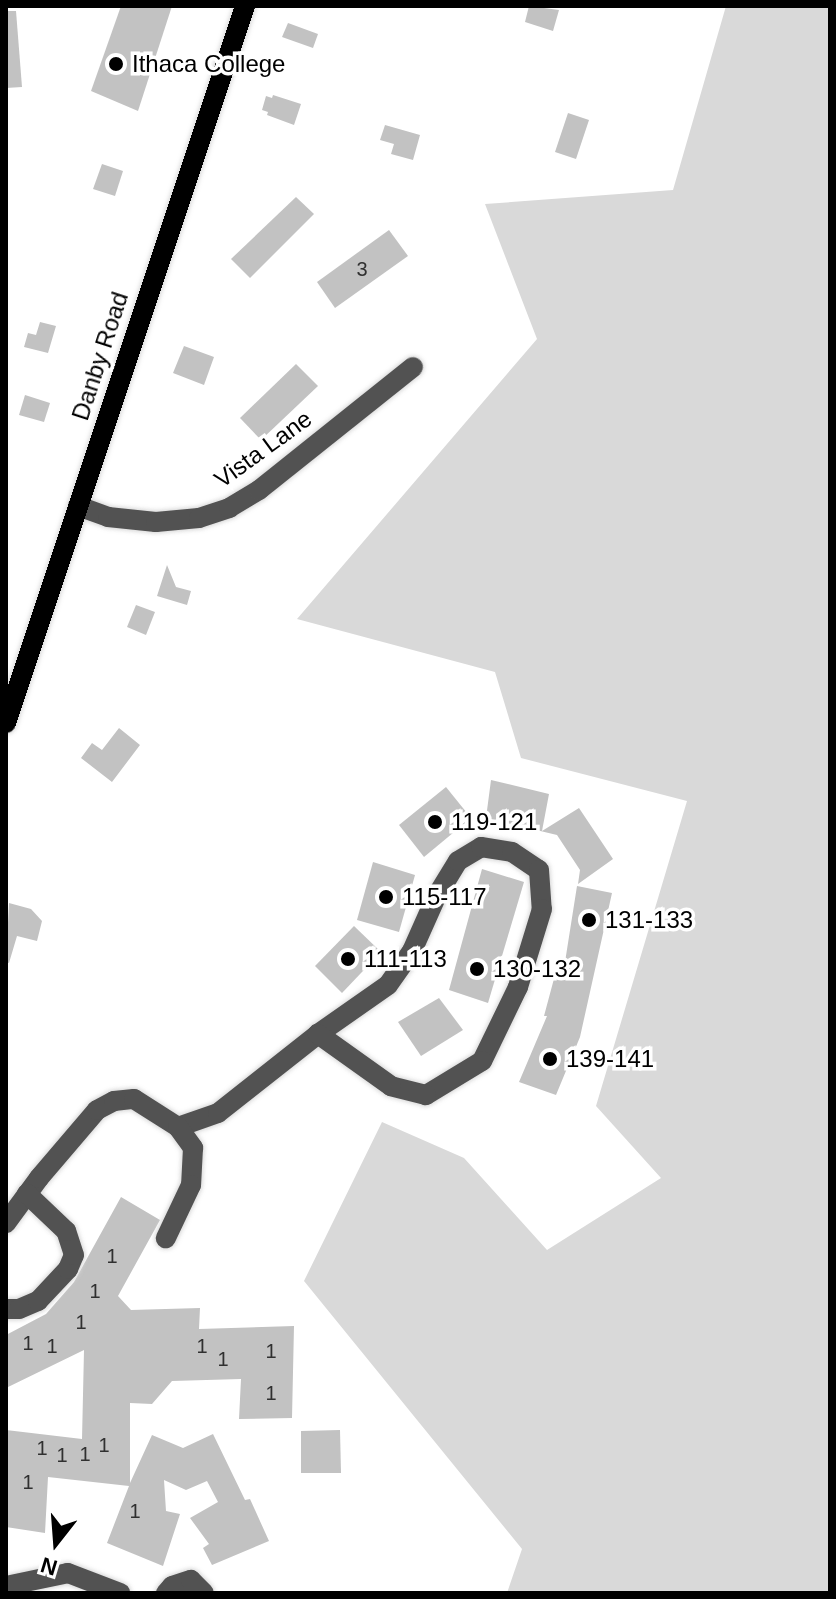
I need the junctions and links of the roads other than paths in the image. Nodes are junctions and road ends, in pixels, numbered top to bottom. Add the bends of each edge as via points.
1 (245, 6) edge
2 (413, 367) dead end
3 (78, 506) junction
4 (6, 723) edge
5 (318, 1034) junction
6 (178, 1127) junction
7 (27, 1194) junction
8 (6, 1223) edge
9 (166, 1238) dead end
10 (6, 1309) edge
11 (6, 1586) edge
12 (120, 1593) edge
13 (166, 1593) edge
14 (204, 1593) edge

1 - 3 main road, Danby Road
2 - 3 street, Vista Lane via 229,508 199,518 156,522 108,517
3 - 4 main road, Danby Road
5 - 5 street via 388,985 412,951 458,861 481,847 512,852 539,870 542,909 518,987 482,1061 426,1095 391,1086
5 - 6 street via 218,1113
6 - 7 street via 134,1099 114,1101 97,1110
6 - 9 street via 193,1148 191,1185
7 - 8 street
7 - 10 street via 66,1231 74,1255 38,1301
11 - 12 street via 68,1573
13 - 14 street via 191,1580

